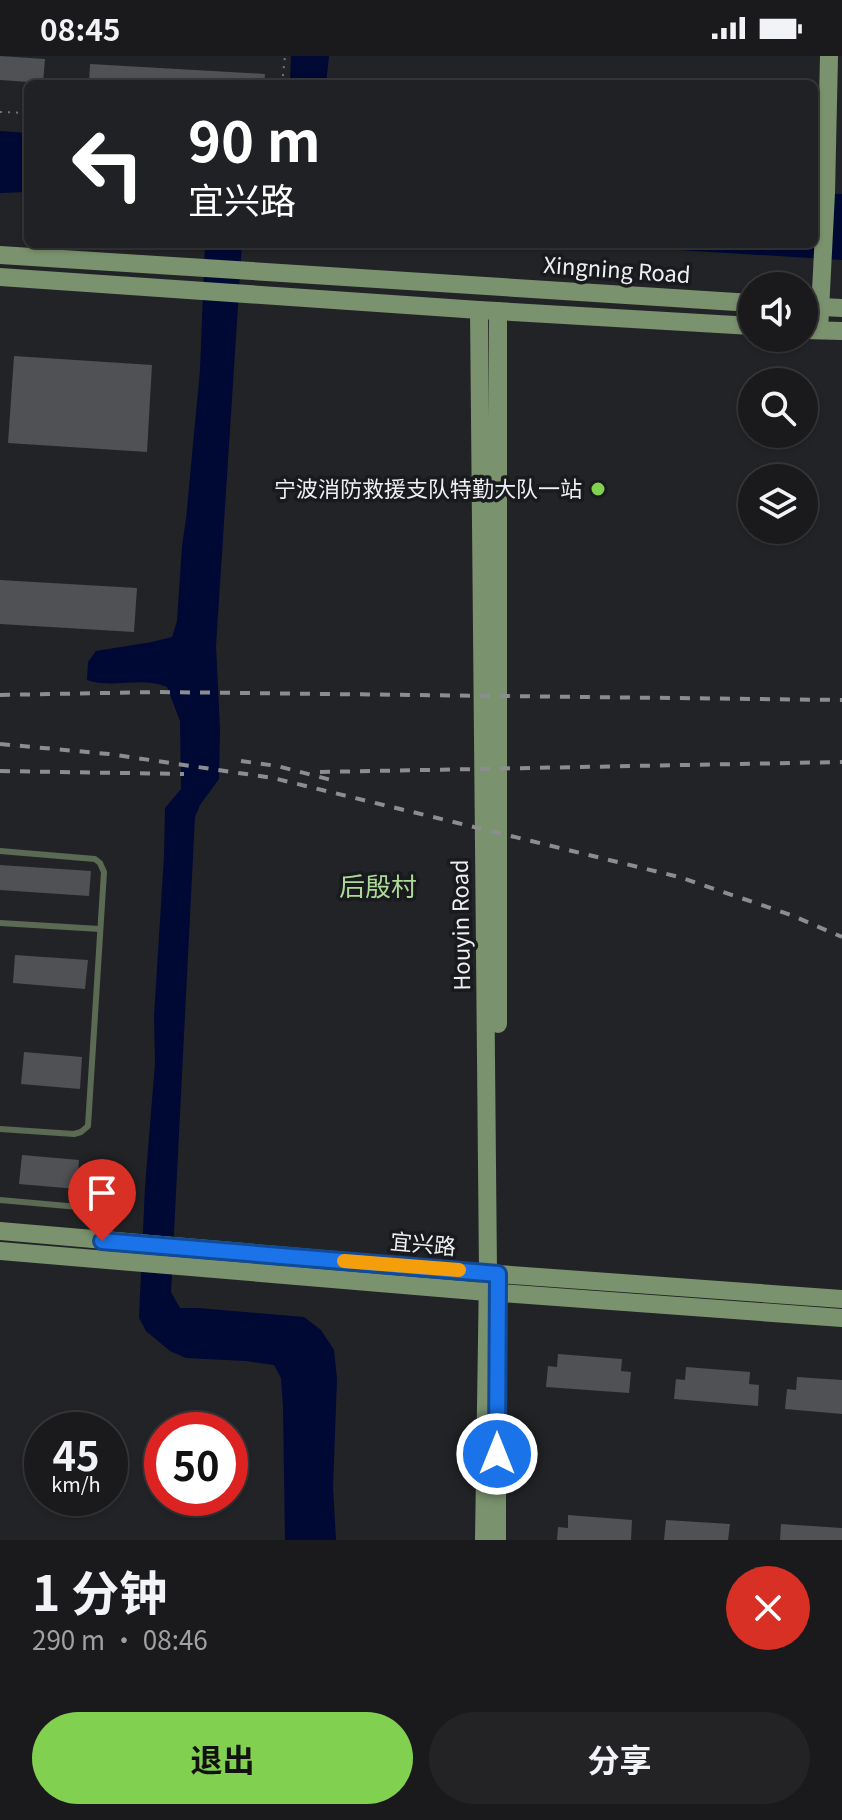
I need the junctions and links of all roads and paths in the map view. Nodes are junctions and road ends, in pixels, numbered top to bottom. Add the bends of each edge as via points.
1 (285, 56) edge
2 (829, 56) edge
3 (282, 80) edge
4 (0, 112) edge
5 (24, 113) edge
6 (0, 255) edge
7 (0, 277) edge
8 (818, 281) edge
9 (738, 302) edge
10 (818, 307) edge
11 (842, 308) edge
12 (489, 311) junction
13 (738, 325) edge
14 (818, 330) edge
15 (842, 331) edge
16 (0, 851) edge
17 (0, 923) edge
18 (100, 929) junction
19 (0, 1129) edge
20 (89, 1195) dead end
21 (0, 1200) edge
22 (0, 1231) edge
23 (0, 1251) edge
24 (128, 1253) junction
25 (493, 1291) junction
26 (842, 1299) edge
27 (842, 1318) edge
28 (492, 1368) junction
29 (484, 1540) edge
30 (497, 1540) edge

1 - 3 path
2 - 8 main road via 824,255
4 - 5 path
6 - 9 main road, Xingning Road
7 - 12 main road
10 - 11 main road
12 - 13 main road
12 - 25 main road, Houyin Road
14 - 15 main road
16 - 18 lane via 95,859 104,872
17 - 18 lane
18 - 19 lane via 88,1126 74,1134
20 - 21 lane via 79,1207
22 - 24 main road, 宜兴路
23 - 24 main road, 宜兴路
24 - 25 main road, 宜兴路
25 - 26 main road, 宜兴路
25 - 27 main road, 宜兴路
25 - 28 main road, Houyin Road
28 - 29 main road, Houyin Road
28 - 30 main road, Houyin Road

